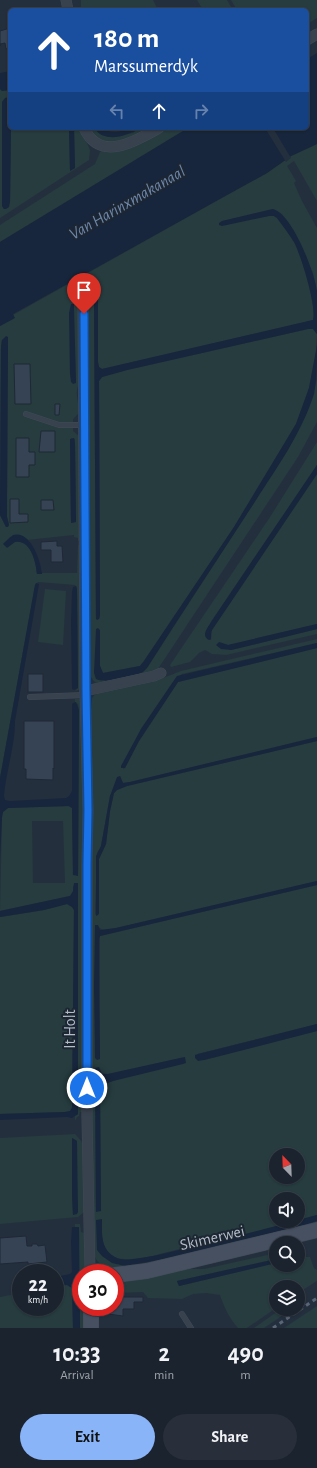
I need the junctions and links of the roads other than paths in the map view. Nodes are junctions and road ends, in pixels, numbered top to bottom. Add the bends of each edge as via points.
1 (85, 130) edge
2 (155, 130) edge
3 (83, 298) dead end
4 (26, 414) dead end
5 (84, 425) junction
6 (161, 673) dead end
7 (86, 693) junction
8 (30, 697) dead end
9 (317, 1230) edge
10 (90, 1264) edge
11 (124, 1274) edge
12 (182, 1314) dead end
13 (91, 1316) edge
14 (91, 1328) edge
15 (191, 1328) edge

1 - 2 street via 93,141 112,147 124,146
3 - 5 street, It Holt
4 - 5 lane via 59,425
5 - 7 street, It Holt
6 - 7 street
7 - 8 lane
7 - 10 street, It Holt
9 - 11 street, Skimerwei via 147,1271
12 - 15 lane
13 - 14 street

